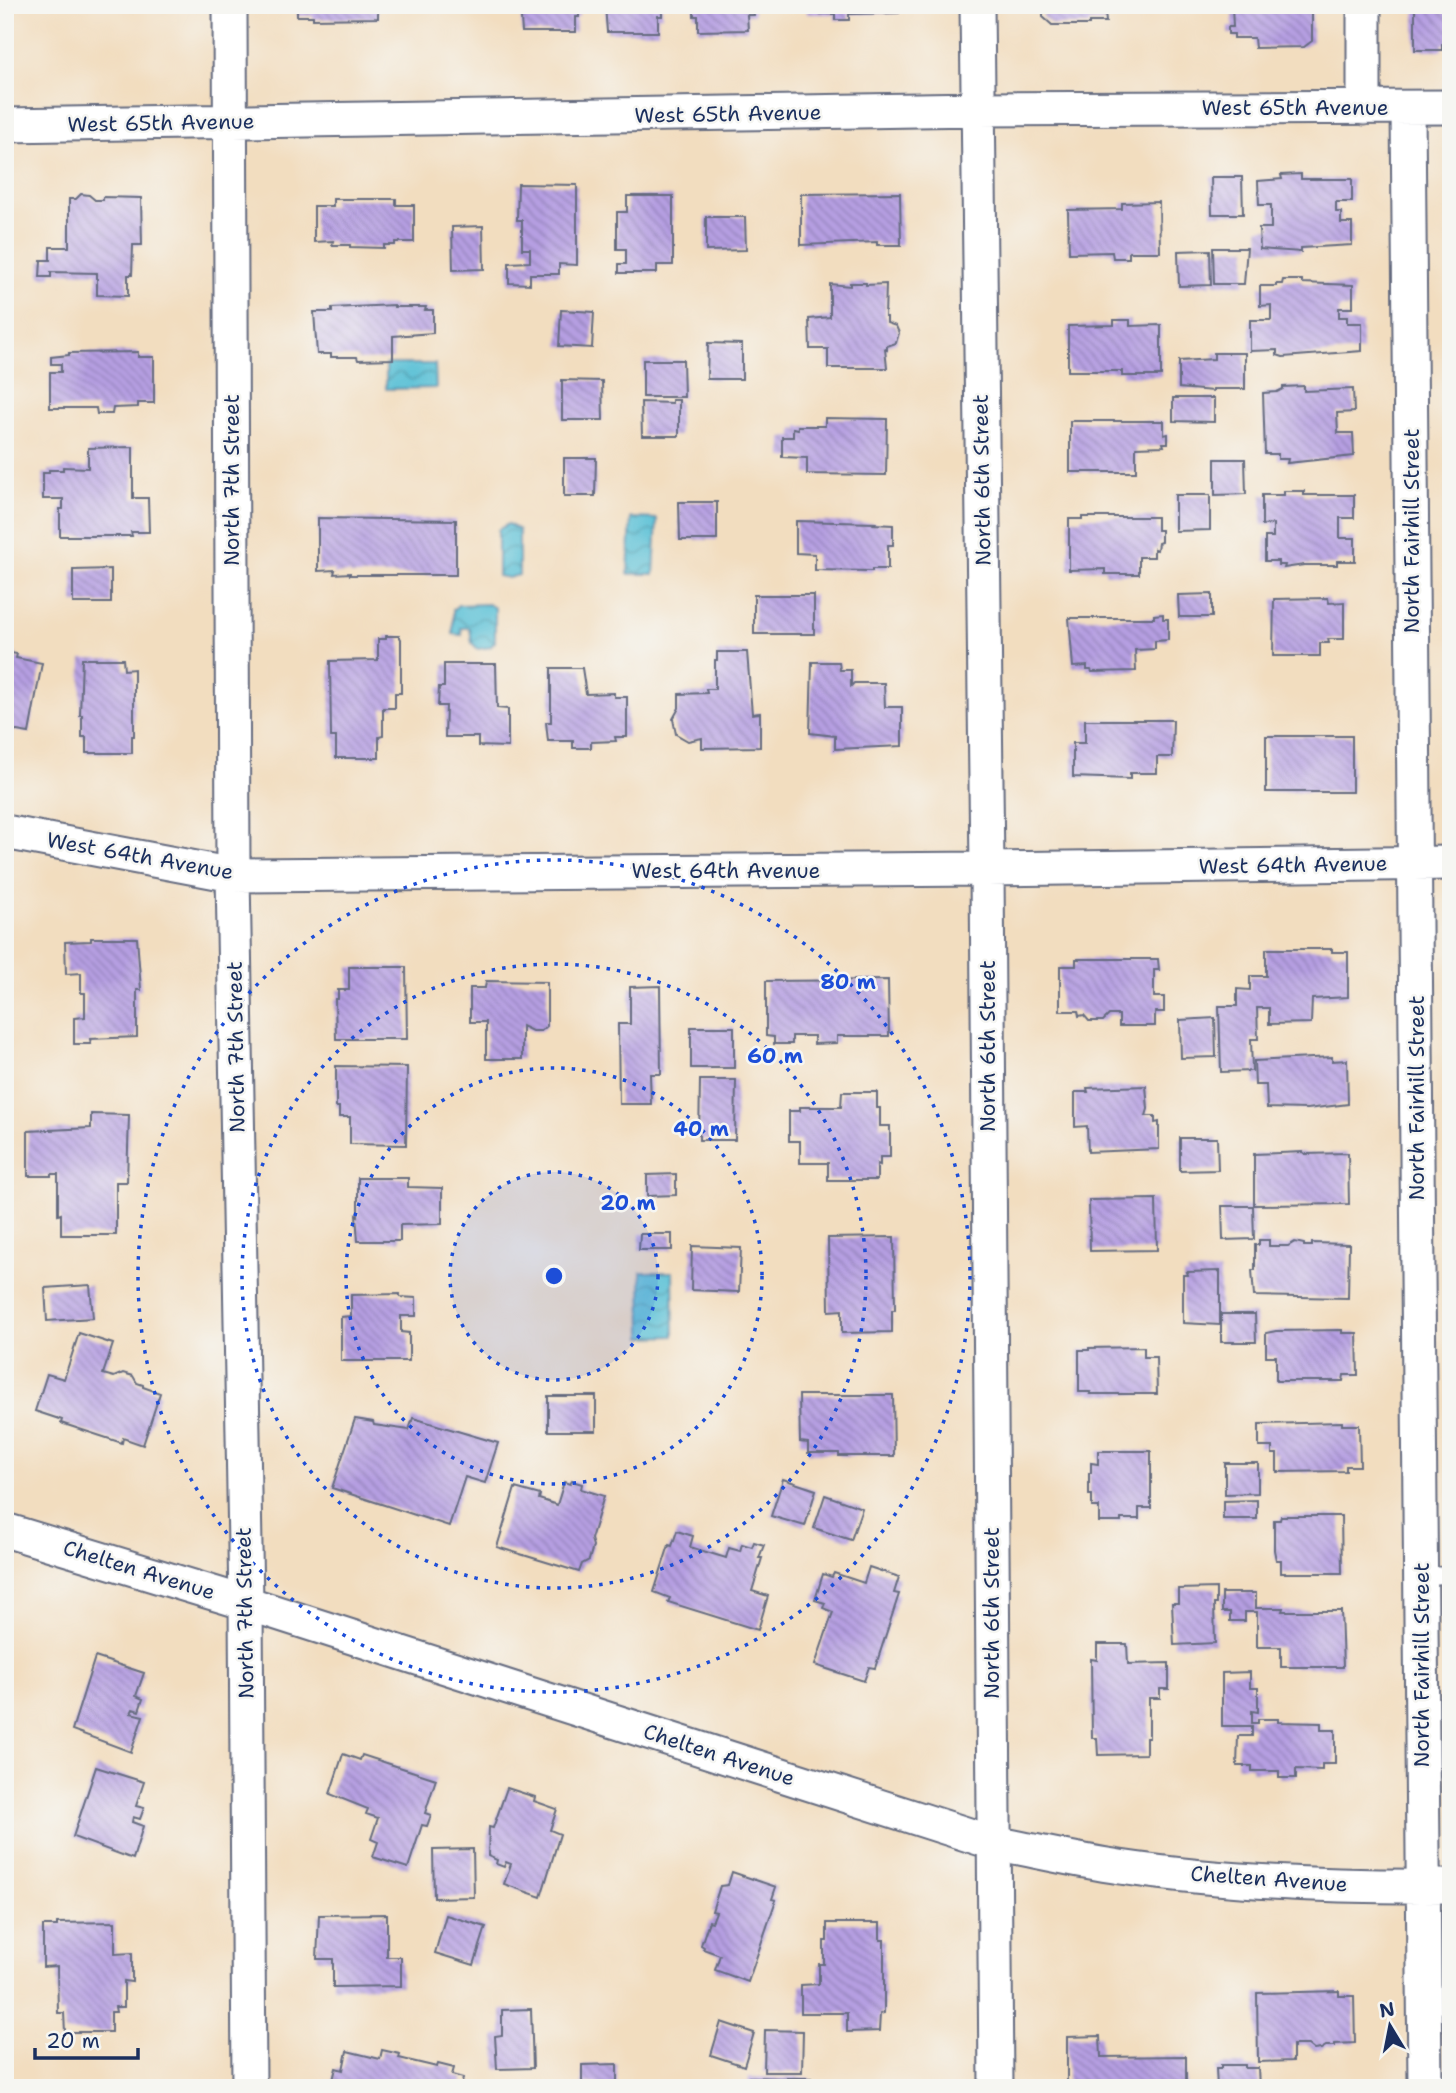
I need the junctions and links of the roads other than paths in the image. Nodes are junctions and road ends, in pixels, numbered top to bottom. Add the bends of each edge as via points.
1 (230, 5) edge
2 (977, 5) edge
3 (1364, 5) edge
4 (1451, 107) edge
5 (1364, 108) junction
6 (1408, 108) junction
7 (977, 109) junction
8 (231, 123) junction
9 (5, 125) edge
10 (5, 832) edge
11 (1415, 863) junction
12 (1451, 863) edge
13 (987, 869) junction
14 (233, 875) junction
15 (5, 1530) edge
16 (1436, 1576) edge
17 (246, 1603) junction
18 (994, 1843) junction
19 (1437, 1886) edge
20 (248, 2088) edge
21 (996, 2088) edge
22 (1425, 2088) edge

1 - 8 street, North 7th Street
2 - 7 street, North 6th Street
3 - 5 street
4 - 6 street, West 65th Avenue
5 - 6 street, West 65th Avenue
5 - 7 street, West 65th Avenue
6 - 11 street, North Fairhill Street
7 - 8 street, West 65th Avenue
7 - 13 street, North 6th Street
8 - 9 street, West 65th Avenue
8 - 14 street, North 7th Street
10 - 14 street, West 64th Avenue
11 - 12 street, West 64th Avenue
11 - 13 street, West 64th Avenue
11 - 16 street, North Fairhill Street
13 - 14 street, West 64th Avenue
13 - 18 street, North 6th Street
14 - 17 street, North 7th Street
15 - 17 street, Chelten Avenue
16 - 19 street, North Fairhill Street
17 - 18 street, Chelten Avenue
17 - 20 street, North 7th Street
18 - 19 street, Chelten Avenue via 1119,1867 1233,1879
18 - 21 street, North 6th Street
19 - 22 street, North Fairhill Street

